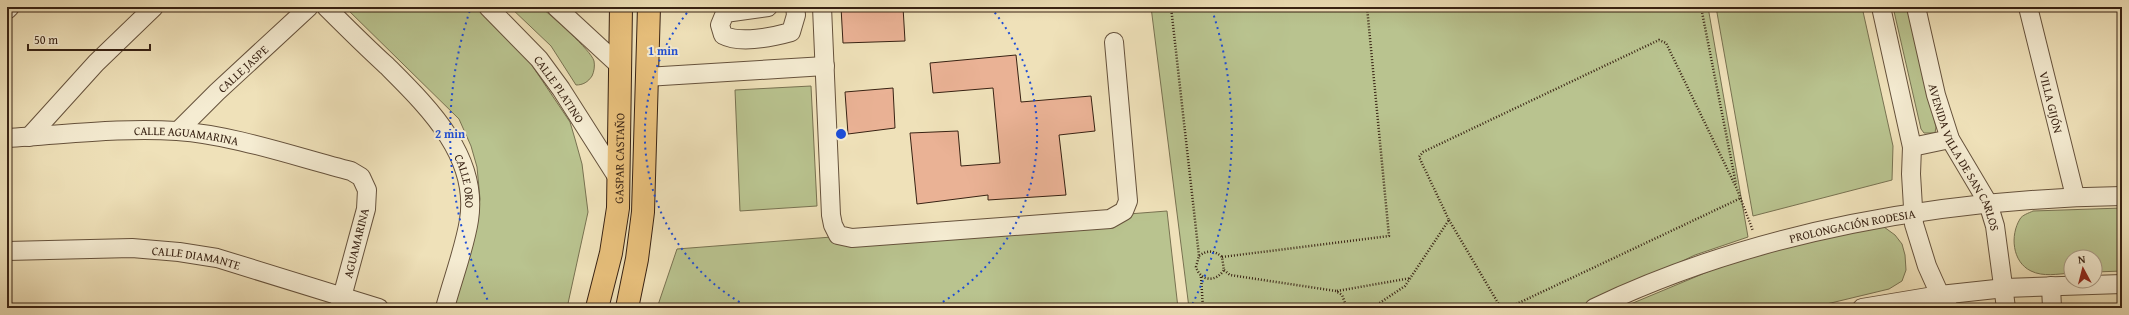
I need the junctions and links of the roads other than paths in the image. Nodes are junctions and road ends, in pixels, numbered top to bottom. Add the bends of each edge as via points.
1 (10, 7) edge
2 (154, 7) edge
3 (310, 7) edge
4 (326, 7) edge
5 (488, 7) edge
6 (556, 7) edge
7 (621, 7) edge
8 (649, 7) edge
9 (768, 7) edge
10 (795, 7) edge
11 (822, 7) edge
12 (1881, 7) edge
13 (1916, 7) edge
14 (2028, 7) edge
15 (7, 10) edge
16 (1114, 42) dead end
17 (825, 66) junction
18 (621, 67) junction
19 (646, 77) junction
20 (178, 131) junction
21 (29, 137) junction
22 (7, 138) edge
23 (1950, 139) junction
24 (1912, 147) junction
25 (361, 178) joint
26 (619, 180) junction
27 (2075, 196) junction
28 (2122, 196) edge
29 (1988, 203) junction
30 (1914, 214) junction
31 (7, 251) edge
32 (2122, 284) edge
33 (2051, 286) junction
34 (2005, 288) junction
35 (341, 302) edge
36 (1944, 302) edge
37 (379, 308) edge
38 (444, 308) edge
39 (597, 308) edge
40 (626, 308) edge
41 (1594, 308) edge
42 (1862, 308) edge
43 (2006, 308) edge
44 (2052, 308) edge

1 - 15 street
2 - 21 street via 96,63
3 - 20 street, CALLE JASPE
4 - 38 street, CALLE ORO via 424,103 444,128 463,163 469,192 469,220
5 - 26 street, CALLE PLATINO via 539,59
6 - 18 street
7 - 18 main road, GASPAR CASTAÑO
8 - 19 main road, GASPAR CASTAÑO
9 - 10 street via 725,14 720,25 723,35 731,40 775,37 791,32 796,15
11 - 17 street
12 - 24 street
13 - 23 street, AVENIDA VILLA DE SAN CARLOS via 1936,95
14 - 27 street, VILLA GIJÓN
16 - 17 street via 1128,201 1124,211 1110,219 852,238 838,235 831,215
17 - 19 street
18 - 26 main road, GASPAR CASTAÑO
19 - 40 main road, GASPAR CASTAÑO via 642,212 637,258
20 - 21 street, CALLE AGUAMARINA via 148,130
20 - 25 street, CALLE AGUAMARINA via 211,135 351,171
21 - 22 street, CALLE AGUAMARINA
23 - 24 street
23 - 29 street, AVENIDA VILLA DE SAN CARLOS
24 - 30 street
25 - 35 street, AGUAMARINA via 367,190 366,208
26 - 39 main road, GASPAR CASTAÑO via 612,253
27 - 28 street, PROLONGACIÓN RODESIA
27 - 29 street, PROLONGACIÓN RODESIA
29 - 30 street, PROLONGACIÓN RODESIA
29 - 34 street, AVENIDA VILLA DE SAN CARLOS via 1998,238
30 - 36 street via 1914,224 1927,266
30 - 41 street, PROLONGACIÓN RODESIA via 1831,229 1698,265
31 - 35 street, CALLE DIAMANTE via 132,248 179,252 217,258
32 - 33 street
33 - 34 street
33 - 44 street
34 - 36 street
34 - 43 street, AVENIDA VILLA DE SAN CARLOS
35 - 37 street, CALLE DIAMANTE
36 - 42 street

